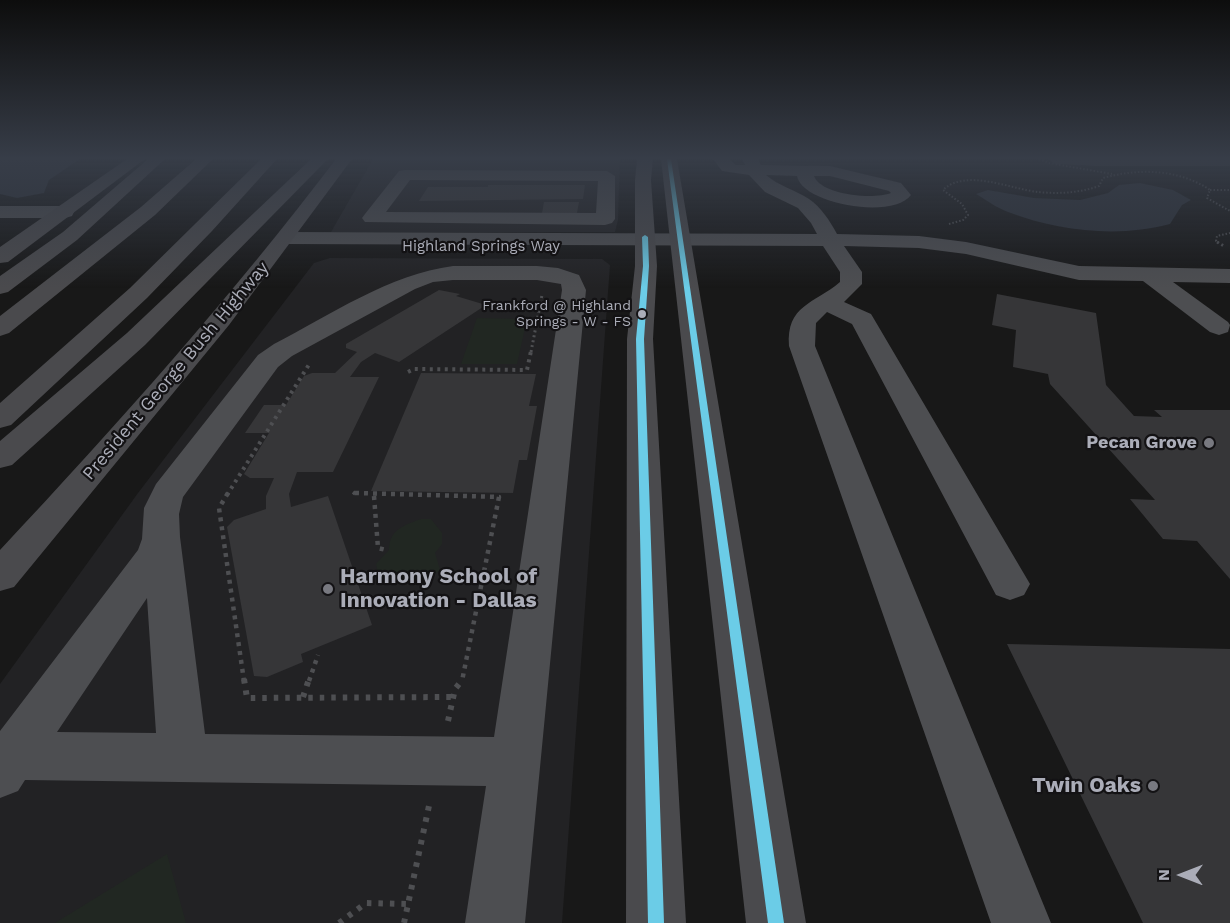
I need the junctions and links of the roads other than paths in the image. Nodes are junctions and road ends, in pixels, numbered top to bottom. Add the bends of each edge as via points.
1 (78, 202) edge
2 (108, 202) edge
3 (158, 202) edge
4 (228, 202) edge
5 (276, 202) edge
6 (313, 202) edge
7 (382, 202) edge
8 (606, 202) edge
9 (650, 202) edge
10 (666, 202) edge
11 (800, 202) edge
12 (0, 212) edge
13 (65, 212) junction
14 (426, 218) junction
15 (284, 242) junction
16 (412, 242) junction
17 (663, 243) junction
18 (833, 248) junction
19 (0, 257) edge
20 (1018, 267) junction
21 (1150, 276) junction
22 (1230, 276) edge
23 (0, 286) edge
24 (1172, 292) junction
25 (1230, 292) edge
26 (827, 303) junction
27 (1219, 327) dead end
28 (0, 328) edge
29 (0, 419) edge
30 (0, 458) edge
31 (161, 537) junction
32 (0, 576) edge
33 (1010, 584) dead end
34 (183, 758) junction
35 (516, 762) junction
36 (6, 764) edge
37 (495, 923) edge
38 (656, 923) edge
39 (776, 923) edge
40 (1021, 923) edge

1 - 13 main road
2 - 23 main road via 70,236
3 - 28 main road
4 - 29 main road via 87,343
5 - 30 main road via 136,339
6 - 15 main road, President George Bush Highway
7 - 14 street via 372,218
8 - 14 street via 605,219
9 - 17 main road
10 - 17 main road
11 - 18 street via 820,221
12 - 13 street
13 - 19 main road
14 - 16 street
15 - 16 street, Highland Springs Way
15 - 32 main road, President George Bush Highway via 139,418
16 - 17 street, Highland Springs Way
17 - 18 street
17 - 18 street via 723,247 756,255
17 - 38 main road via 641,318
17 - 39 main road
18 - 20 street
18 - 26 street via 851,272 851,284 841,296
20 - 21 street
20 - 24 street via 1088,289
21 - 22 street
21 - 24 street
24 - 25 street
24 - 27 street
26 - 33 street via 862,319
26 - 40 street via 803,319 799,329 802,346
31 - 34 street
31 - 35 street via 160,508 168,492 268,361 283,350 406,284 429,276 537,273 568,278 574,283 574,290
31 - 36 street via 152,559
34 - 35 street
34 - 36 street
35 - 37 street

